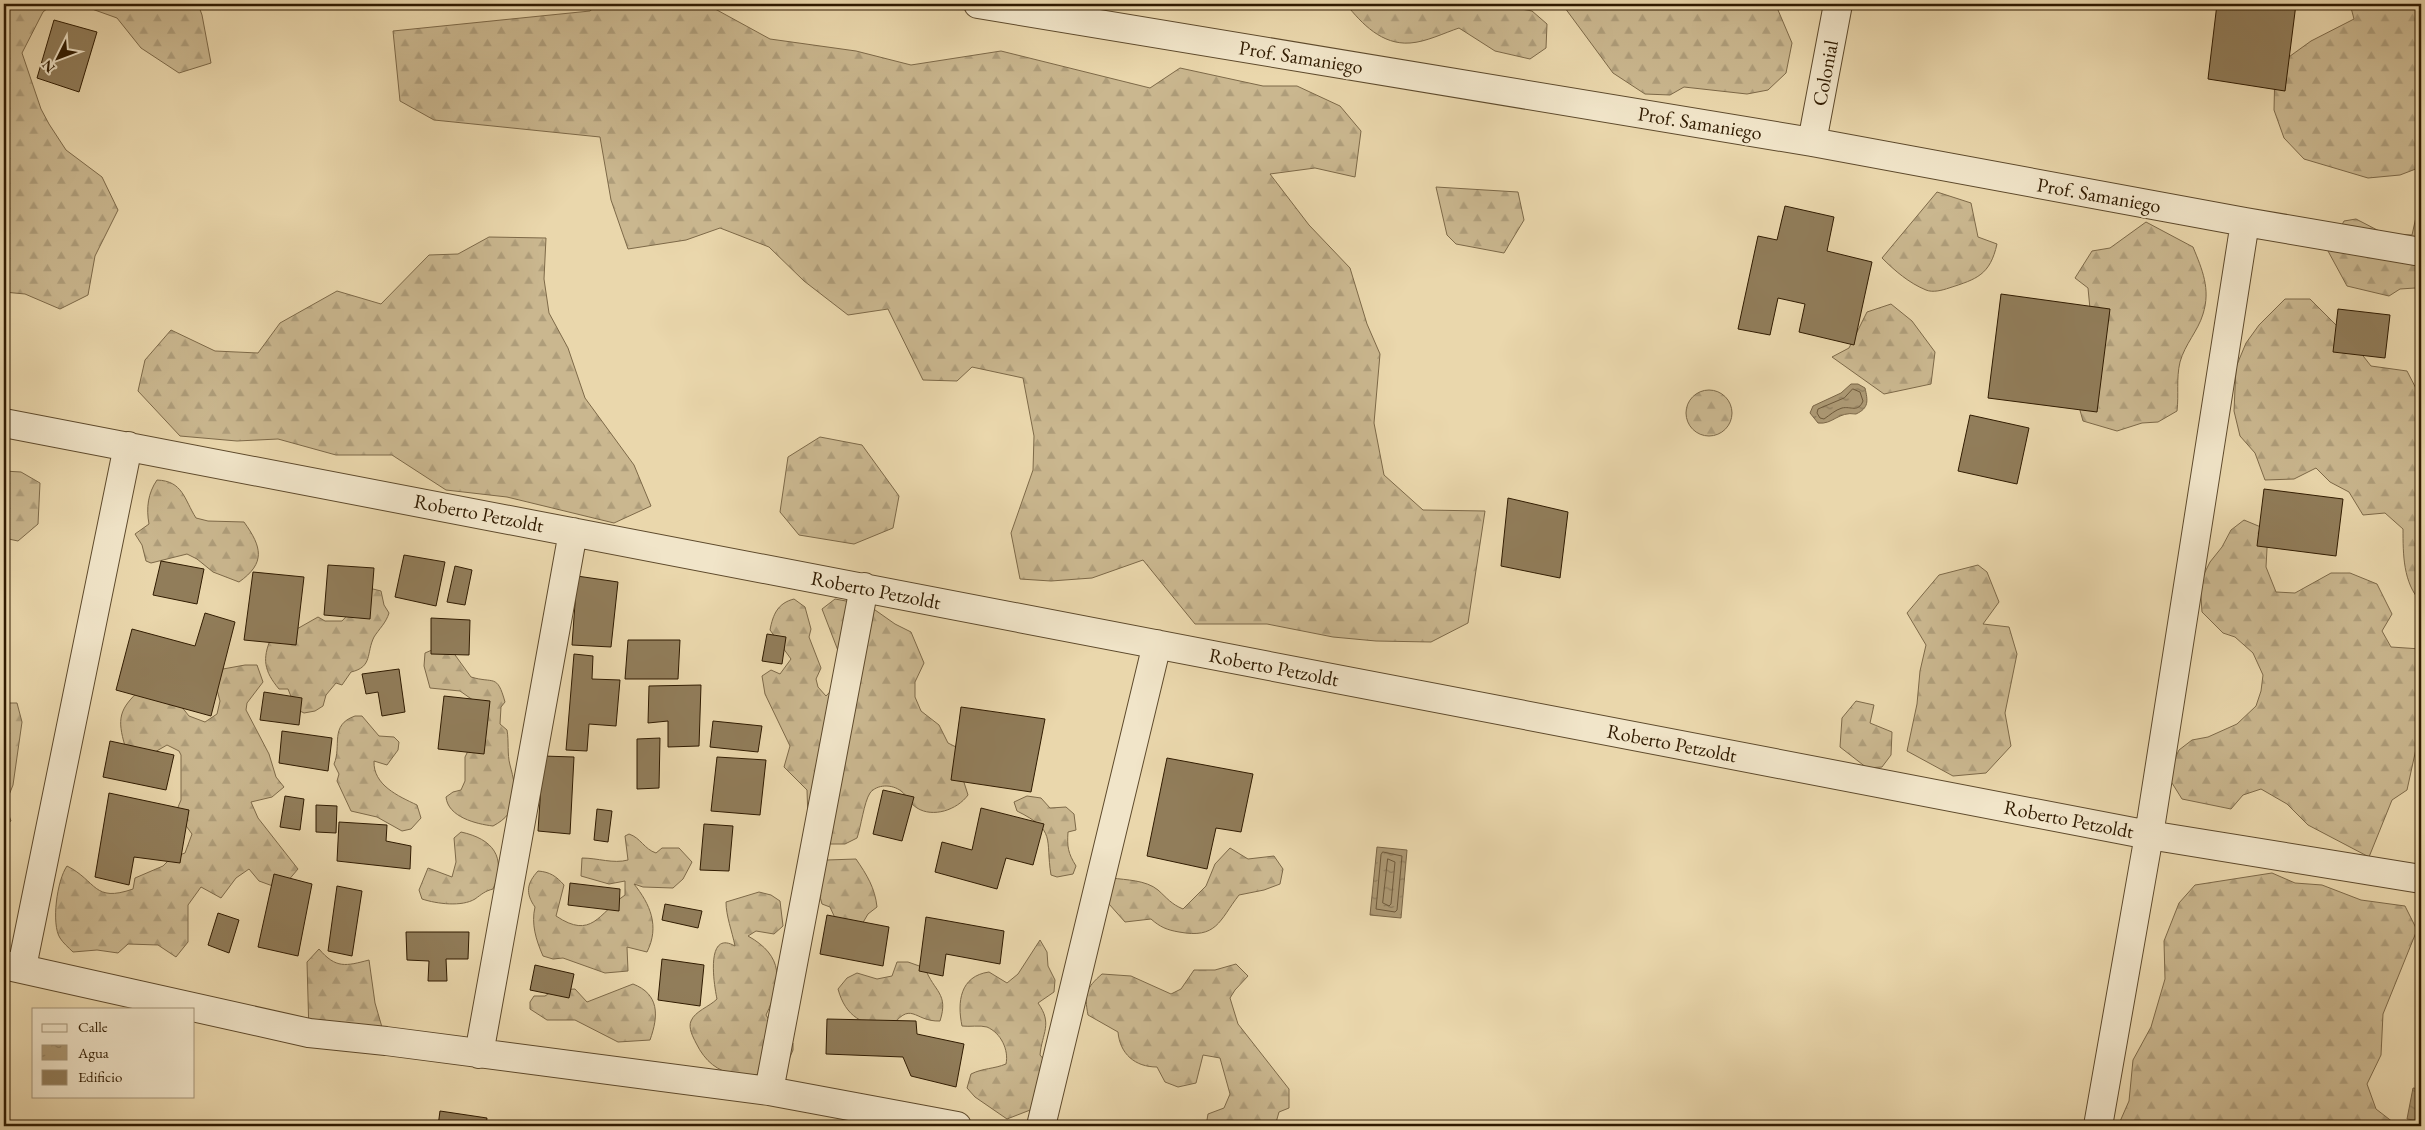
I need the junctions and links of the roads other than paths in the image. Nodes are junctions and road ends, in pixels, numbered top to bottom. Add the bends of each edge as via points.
1 (978, 4) edge
2 (1838, 4) edge
3 (1812, 142) junction
4 (2245, 222) junction
5 (2421, 252) edge
6 (4, 423) edge
7 (128, 446) junction
8 (572, 532) junction
9 (864, 587) junction
10 (1157, 644) junction
11 (2149, 835) junction
12 (2421, 879) edge
13 (13, 966) edge
14 (479, 1054) junction
15 (769, 1091) junction
16 (957, 1126) edge
17 (1041, 1126) edge
18 (2098, 1126) edge

1 - 3 street, Prof. Samaniego
2 - 3 street, Colonial
3 - 4 street, Prof. Samaniego
4 - 5 street, Prof. Samaniego
4 - 11 street
6 - 7 street, Roberto Petzoldt
7 - 8 street, Roberto Petzoldt
7 - 13 street
8 - 9 street, Roberto Petzoldt
8 - 14 street
9 - 10 street, Roberto Petzoldt
9 - 15 street
10 - 11 street, Roberto Petzoldt
10 - 17 street
11 - 12 street, Roberto Petzoldt
11 - 18 street
13 - 14 street via 309,1033
14 - 15 street
15 - 16 street

